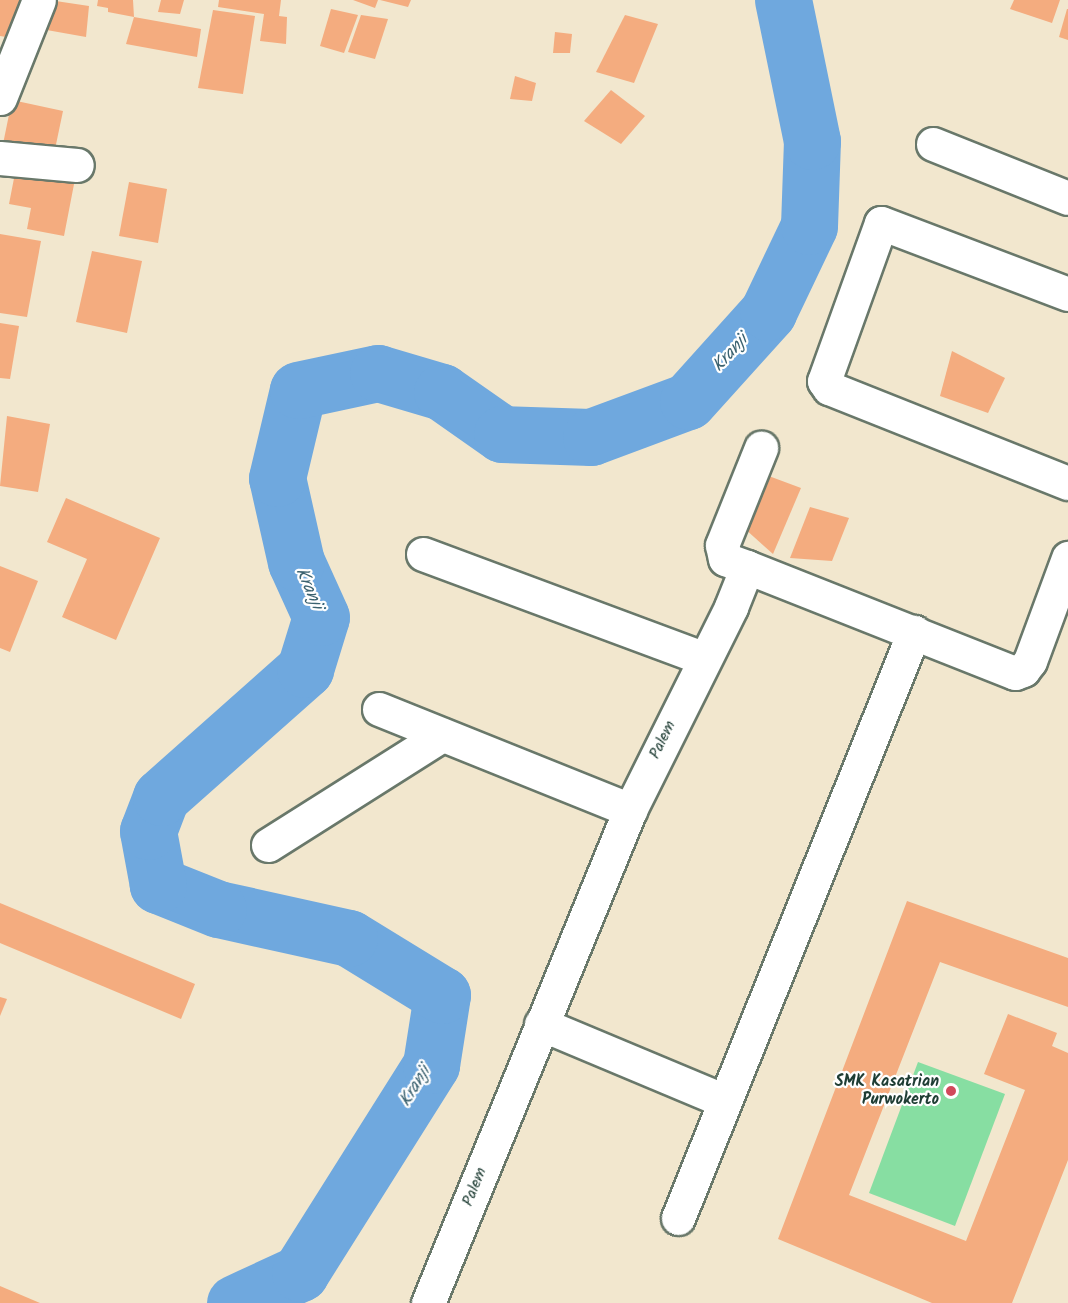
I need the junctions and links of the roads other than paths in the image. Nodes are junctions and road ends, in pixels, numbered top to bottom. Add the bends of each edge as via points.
1 (39, 0) edge
2 (0, 98) edge
3 (933, 144) dead end
4 (0, 158) edge
5 (77, 165) dead end
6 (1068, 198) edge
7 (1068, 294) edge
8 (761, 448) dead end
9 (1068, 483) edge
10 (423, 554) dead end
11 (1068, 558) edge
12 (747, 567) junction
13 (914, 632) junction
14 (702, 658) junction
15 (379, 709) dead end
16 (442, 735) junction
17 (630, 810) junction
18 (268, 845) dead end
19 (541, 1024) junction
20 (725, 1101) junction
21 (678, 1218) dead end
22 (431, 1302) edge

1 - 2 street
3 - 6 street
4 - 5 street
7 - 9 street via 881,223 824,381 829,388
8 - 12 street via 722,545 725,559
10 - 14 street
11 - 13 street via 1023,670 1005,670
12 - 13 street
12 - 14 street, Palem via 731,607
13 - 20 street
14 - 17 street, Palem
15 - 16 street
16 - 17 street
16 - 18 street
17 - 19 street, Palem
19 - 20 street
19 - 22 street, Palem
20 - 21 street

